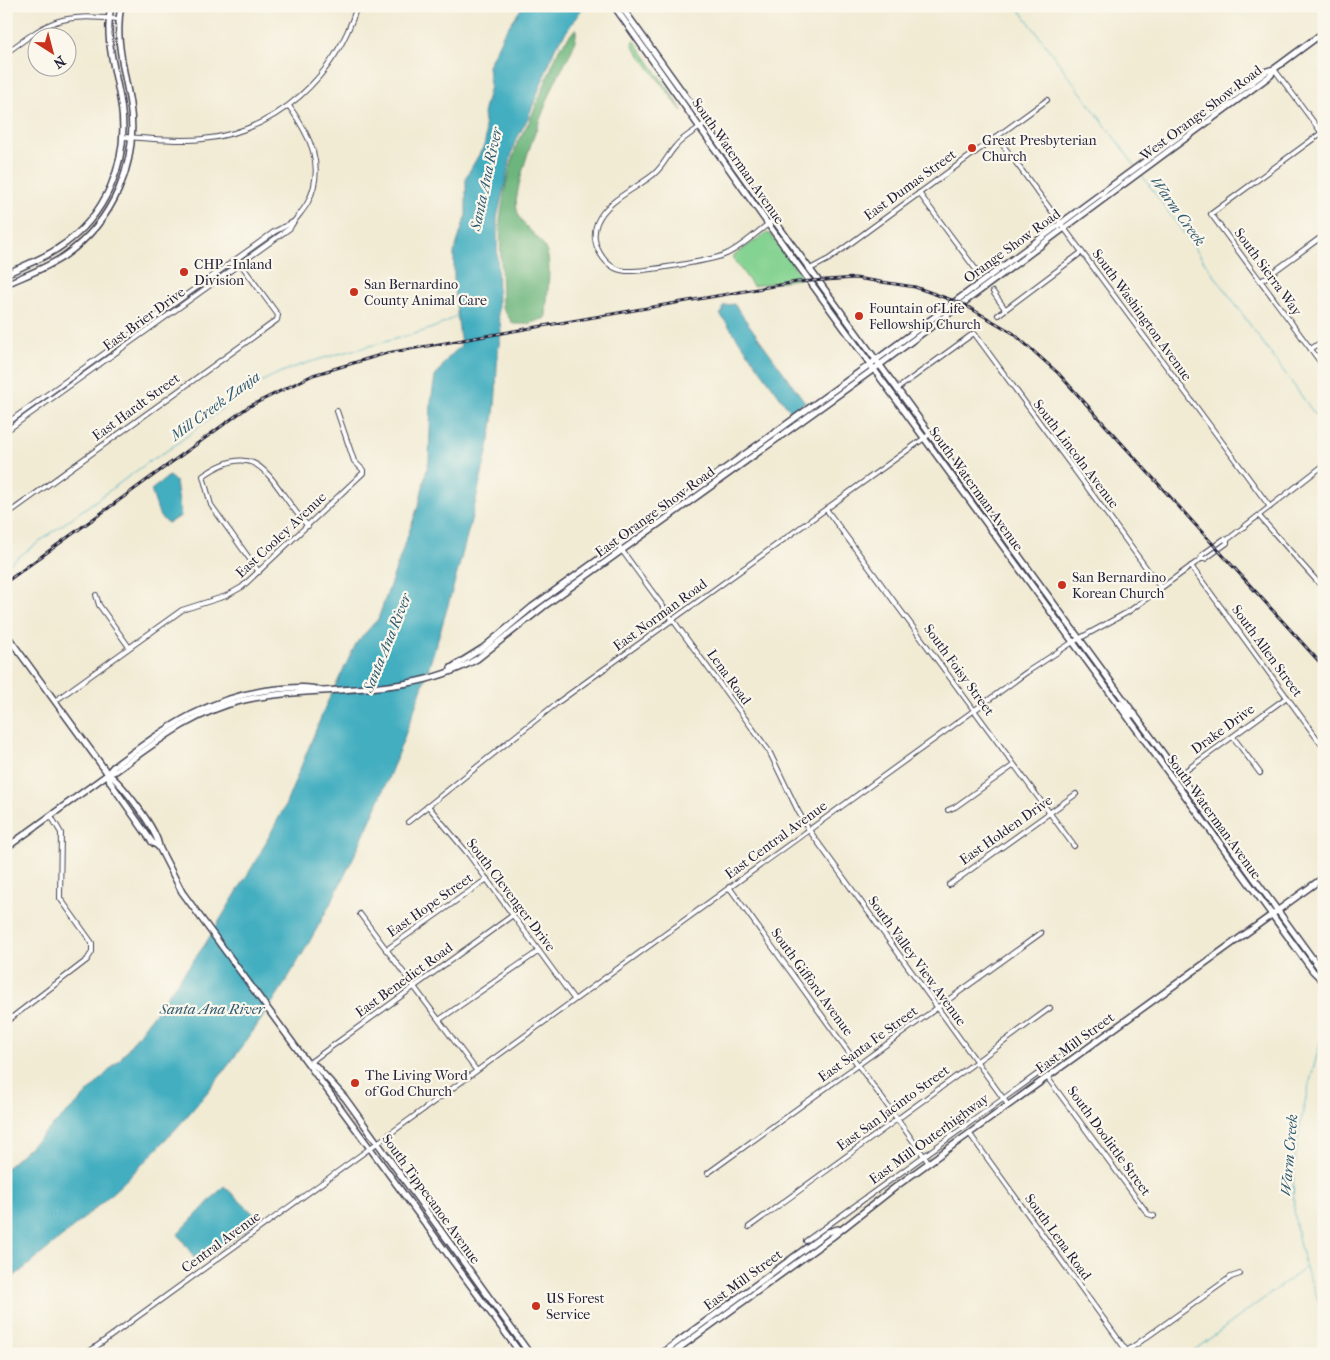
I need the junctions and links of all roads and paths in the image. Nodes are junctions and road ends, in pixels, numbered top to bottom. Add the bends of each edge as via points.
1 (111, 6) edge
2 (121, 6) edge
3 (357, 6) edge
4 (614, 6) edge
5 (621, 6) edge
6 (109, 19) junction
7 (118, 19) junction
8 (629, 22) junction
9 (1324, 32) edge
10 (6, 53) edge
11 (1274, 69) junction
12 (1047, 100) dead end
13 (289, 106) junction
14 (702, 125) junction
15 (1323, 133) edge
16 (123, 137) junction
17 (132, 137) junction
18 (997, 137) junction
19 (1139, 171) joint
20 (919, 193) junction
21 (774, 220) junction
22 (293, 222) junction
23 (768, 224) junction
24 (1063, 227) junction
25 (1324, 235) edge
26 (1082, 252) junction
27 (237, 259) junction
28 (240, 263) junction
29 (810, 269) junction
30 (977, 271) dead end
31 (6, 274) edge
32 (1261, 281) junction
33 (6, 284) edge
34 (993, 292) dead end
35 (1005, 309) junction
36 (998, 315) dead end
37 (1324, 340) edge
38 (1311, 349) junction
39 (878, 362) junction
40 (872, 366) junction
41 (1324, 367) edge
42 (897, 389) junction
43 (337, 411) dead end
44 (6, 424) edge
45 (6, 431) edge
46 (930, 434) junction
47 (924, 438) junction
48 (1324, 465) edge
49 (1270, 507) junction
50 (826, 509) junction
51 (6, 514) edge
52 (1259, 516) junction
53 (308, 526) junction
54 (620, 548) junction
55 (1191, 566) junction
56 (259, 572) junction
57 (1161, 588) junction
58 (1324, 589) edge
59 (96, 595) dead end
60 (672, 620) junction
61 (6, 634) edge
62 (1079, 639) junction
63 (1073, 642) junction
64 (129, 647) junction
65 (1112, 696) junction
66 (1287, 697) junction
67 (55, 701) junction
68 (974, 710) junction
69 (1135, 714) junction
70 (1233, 736) junction
71 (1324, 748) edge
72 (1014, 765) junction
73 (1260, 773) dead end
74 (108, 774) junction
75 (1179, 775) junction
76 (1173, 779) junction
77 (1076, 794) dead end
78 (428, 806) junction
79 (948, 810) dead end
80 (1050, 814) junction
81 (51, 816) junction
82 (408, 822) dead end
83 (809, 830) junction
84 (1074, 846) dead end
85 (6, 848) edge
86 (1324, 877) edge
87 (487, 879) junction
88 (949, 885) dead end
89 (729, 888) junction
90 (1274, 913) junction
91 (360, 914) dead end
92 (513, 916) junction
93 (1041, 933) dead end
94 (1293, 944) junction
95 (386, 950) junction
96 (539, 951) junction
97 (1321, 970) junction
98 (1324, 980) edge
99 (414, 987) junction
100 (574, 999) junction
101 (937, 1008) junction
102 (1050, 1008) dead end
103 (439, 1020) junction
104 (6, 1022) edge
105 (1064, 1055) dead end
106 (976, 1062) junction
107 (309, 1063) junction
108 (858, 1065) junction
109 (476, 1070) junction
110 (1048, 1076) junction
111 (1004, 1099) junction
112 (1008, 1105) junction
113 (897, 1118) junction
114 (969, 1133) junction
115 (376, 1142) junction
116 (369, 1147) junction
117 (924, 1156) junction
118 (929, 1162) junction
119 (708, 1173) dead end
120 (1154, 1216) dead end
121 (749, 1227) dead end
122 (841, 1228) junction
123 (806, 1241) dead end
124 (1240, 1274) dead end
125 (481, 1287) junction
126 (474, 1292) junction
127 (1128, 1352) edge
128 (86, 1354) edge
129 (521, 1354) edge
130 (530, 1354) edge
131 (661, 1354) edge
132 (671, 1354) edge

1 - 6 main road
2 - 7 main road
3 - 13 street via 342,43 324,71
4 - 8 main road, South Waterman Avenue
5 - 8 main road, South Waterman Avenue
6 - 7 street
6 - 10 street via 80,16 50,23
6 - 16 main road
7 - 17 main road via 132,112
8 - 14 main road, South Waterman Avenue
9 - 11 main road, West Orange Show Road
11 - 15 street
11 - 19 main road, West Orange Show Road via 1271,76
12 - 18 street, East Dumas Street
13 - 17 street via 262,122 219,136 190,140
13 - 22 street, East Brier Drive via 309,136 316,160 312,193 303,212
14 - 21 main road, South Waterman Avenue
14 - 23 main road, South Waterman Avenue
14 - 23 street via 675,147 655,173 600,216 595,230 596,246 604,259 620,270 636,271 718,257
15 - 32 street, South Sierra Way via 1211,214
16 - 17 street
16 - 31 main road via 111,185 90,221 58,249
17 - 33 main road via 129,161 120,188 96,227 62,257
18 - 20 street, East Dumas Street
18 - 24 street, South Washington Avenue
19 - 24 main road, Orange Show Road
20 - 29 street, East Dumas Street via 829,259
20 - 30 street
21 - 23 street
21 - 29 main road, South Waterman Avenue
22 - 27 street, East Brier Drive via 285,224
22 - 28 street, East Brier Drive via 290,228
23 - 40 main road, South Waterman Avenue
24 - 26 street, South Washington Avenue
24 - 39 main road, Orange Show Road
25 - 32 street
26 - 35 street
26 - 49 street, South Washington Avenue
27 - 28 street
27 - 44 street, East Brier Drive
28 - 45 street, East Brier Drive
28 - 51 street, East Hardt Street via 278,317
29 - 39 main road, South Waterman Avenue
32 - 38 street, South Sierra Way
34 - 35 street
35 - 36 street
37 - 38 street
38 - 41 street, South Sierra Way
39 - 40 main road, East Orange Show Road
39 - 42 main road, South Waterman Avenue
40 - 47 main road, South Waterman Avenue
40 - 54 main road, East Orange Show Road
42 - 46 main road, South Waterman Avenue
42 - 57 street, South Lincoln Avenue via 974,333
43 - 53 street, East Cooley Avenue via 354,461 363,473
46 - 47 street, East Norman Road
46 - 62 main road, South Waterman Avenue
47 - 50 street, East Norman Road
47 - 63 main road, South Waterman Avenue
48 - 49 street, East Central Avenue
49 - 52 street, East Central Avenue
50 - 60 street, East Norman Road
50 - 68 street, South Foisy Street
52 - 55 street, East Central Avenue via 1218,550
52 - 58 street
53 - 56 street, East Cooley Avenue
53 - 56 street via 256,463 232,459 203,476 210,502
54 - 60 street, Lena Road
54 - 74 main road, East Orange Show Road via 510,629 477,659 417,682 386,687 313,688 265,694 232,704 170,732
55 - 57 street, East Central Avenue
55 - 66 street, South Allen Street
56 - 64 street, East Cooley Avenue via 234,592 182,610
57 - 62 street, East Central Avenue via 1128,612
59 - 64 street via 99,605
60 - 78 street, East Norman Road via 552,707
60 - 83 street, Lena Road via 769,751
61 - 67 main road, South Tippecanoe Avenue
62 - 63 street, East Central Avenue
62 - 69 main road, South Waterman Avenue
63 - 65 main road, South Waterman Avenue
63 - 68 street, East Central Avenue
64 - 67 street, East Cooley Avenue
65 - 69 main road via 1131,715
65 - 76 main road, South Waterman Avenue
66 - 70 street, Drake Drive
66 - 71 street, South Allen Street
67 - 74 main road, South Tippecanoe Avenue
68 - 72 street, South Foisy Street
68 - 83 street, East Central Avenue
69 - 75 main road, South Waterman Avenue
70 - 73 street
70 - 75 street, Drake Drive
72 - 79 street
72 - 80 street, South Foisy Street
74 - 81 main road
74 - 107 main road, South Tippecanoe Avenue via 110,782 152,842 159,847 178,885
75 - 76 street, Drake Drive
75 - 90 main road, South Waterman Avenue
76 - 90 main road, South Waterman Avenue
77 - 80 street, East Holden Drive
78 - 82 street, East Norman Road
78 - 87 street, South Clevenger Drive
80 - 84 street, South Foisy Street
80 - 88 street, East Holden Drive
81 - 85 main road
81 - 104 street via 61,833 60,898 90,941 92,952 88,960
83 - 89 street, East Central Avenue
83 - 101 street, South Valley View Avenue
86 - 90 main road, East Mill Street
87 - 92 street, South Clevenger Drive
87 - 95 street, East Hope Street
89 - 100 street, East Central Avenue
89 - 108 street, South Gifford Avenue
90 - 94 main road, South Waterman Avenue
90 - 97 main road, South Waterman Avenue
90 - 110 main road, East Mill Street
91 - 95 street
92 - 96 street, South Clevenger Drive
92 - 99 street, East Benedict Road
93 - 101 street, East Santa Fe Street
94 - 97 main road via 1299,946 1317,971
94 - 98 main road, South Waterman Avenue via 1316,975
95 - 99 street
96 - 100 street, South Clevenger Drive
96 - 103 street
97 - 98 main road, South Waterman Avenue
99 - 103 street
99 - 107 street, East Benedict Road
100 - 109 street, East Central Avenue
101 - 106 street, South Valley View Avenue
101 - 108 street, East Santa Fe Street
102 - 106 street, East San Jacinto Street
103 - 109 street
105 - 111 street, East Mill Outerhighway
106 - 111 street, South Valley View Avenue
106 - 113 street, East San Jacinto Street
107 - 115 main road, South Tippecanoe Avenue via 334,1084
107 - 116 main road, South Tippecanoe Avenue via 310,1069
108 - 113 street, South Gifford Avenue
108 - 119 street, East Santa Fe Street
109 - 115 street, East Central Avenue
110 - 112 main road, East Mill Street
110 - 120 street, South Doolittle Street via 1148,1214
111 - 112 street, South Valley View Avenue
111 - 117 street, East Mill Outerhighway
112 - 114 main road, East Mill Street
113 - 117 street, South Gifford Avenue
113 - 121 street, East San Jacinto Street
114 - 118 main road, East Mill Street
114 - 127 street, South Lena Road
115 - 116 street, East Central Avenue
115 - 125 main road, South Tippecanoe Avenue
116 - 126 main road, South Tippecanoe Avenue
116 - 128 street, Central Avenue
117 - 118 street, South Gifford Avenue
117 - 123 street, East Mill Outerhighway
118 - 122 main road, East Mill Street
122 - 131 main road, East Mill Street via 828,1232
122 - 132 main road, East Mill Street
124 - 127 street via 1231,1277
125 - 126 main road
125 - 130 main road, South Tippecanoe Avenue
126 - 129 main road, South Tippecanoe Avenue

